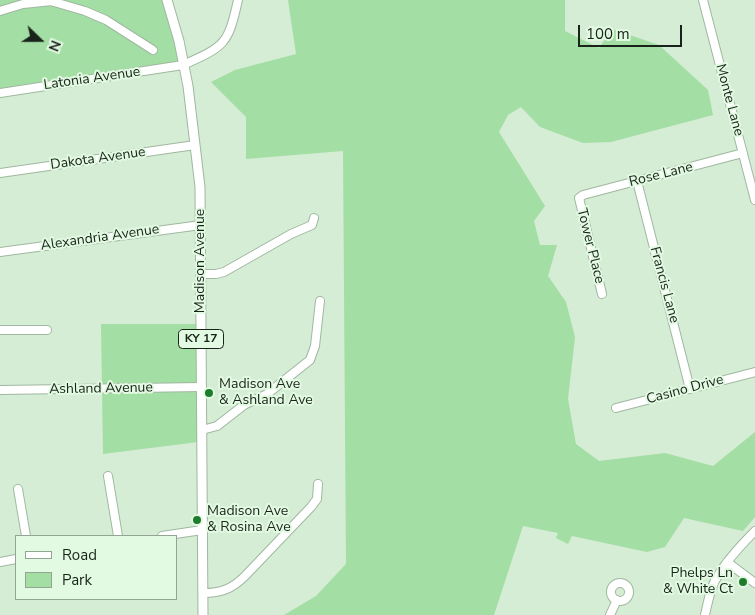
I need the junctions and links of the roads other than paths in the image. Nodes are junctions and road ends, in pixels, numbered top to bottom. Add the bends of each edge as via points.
1 (50, 0) edge
2 (167, 0) edge
3 (238, 0) edge
4 (703, 0) edge
5 (0, 11) edge
6 (153, 50) dead end
7 (183, 65) junction
8 (0, 93) edge
9 (195, 145) junction
10 (743, 153) junction
11 (0, 173) edge
12 (637, 181) junction
13 (579, 198) joint
14 (755, 200) edge
15 (314, 218) dead end
16 (201, 225) junction
17 (0, 252) edge
18 (201, 274) junction
19 (602, 294) dead end
20 (320, 301) dead end
21 (0, 330) edge
22 (47, 330) dead end
23 (755, 372) edge
24 (202, 387) junction
25 (690, 389) junction
26 (0, 390) edge
27 (616, 408) dead end
28 (202, 430) junction
29 (108, 476) dead end
30 (318, 484) dead end
31 (18, 489) dead end
32 (202, 530) junction
33 (755, 531) edge
34 (26, 535) edge
35 (118, 535) edge
36 (169, 535) edge
37 (15, 559) edge
38 (0, 562) edge
39 (728, 562) junction
40 (755, 583) edge
41 (203, 593) junction
42 (616, 600) dead end
43 (203, 615) edge
44 (610, 615) edge
45 (705, 615) edge

1 - 5 street
1 - 6 street via 106,20
2 - 7 main road, Madison Avenue / KY 17
3 - 7 street, Latonia Avenue via 233,24 222,45
4 - 10 street, Monte Lane
7 - 8 street, Latonia Avenue
7 - 9 main road, Madison Avenue / KY 17
9 - 11 street, Dakota Avenue
9 - 16 main road, Madison Avenue / KY 17
10 - 12 street, Rose Lane
10 - 14 street, Monte Lane
12 - 13 street, Rose Lane via 583,194
12 - 25 street, Francis Lane
13 - 19 street, Tower Place
15 - 18 street via 312,225 224,272
16 - 17 street, Alexandria Avenue
16 - 18 main road, Madison Avenue / KY 17
18 - 24 main road, Madison Avenue / KY 17
20 - 28 street via 315,346 310,360 267,394 244,405 217,426
21 - 22 street
23 - 25 street, Casino Drive
24 - 26 street, Ashland Avenue
24 - 28 main road, Madison Avenue / KY 17
25 - 27 street, Casino Drive
28 - 32 main road, Madison Avenue / KY 17
29 - 35 street
30 - 41 street via 317,499 311,507 245,576 226,590
31 - 34 street
32 - 36 street
32 - 41 main road, Madison Avenue / KY 17
33 - 39 street
37 - 38 street
39 - 40 street
39 - 45 street via 716,578
41 - 43 main road, Madison Avenue / KY 17
42 - 44 street

